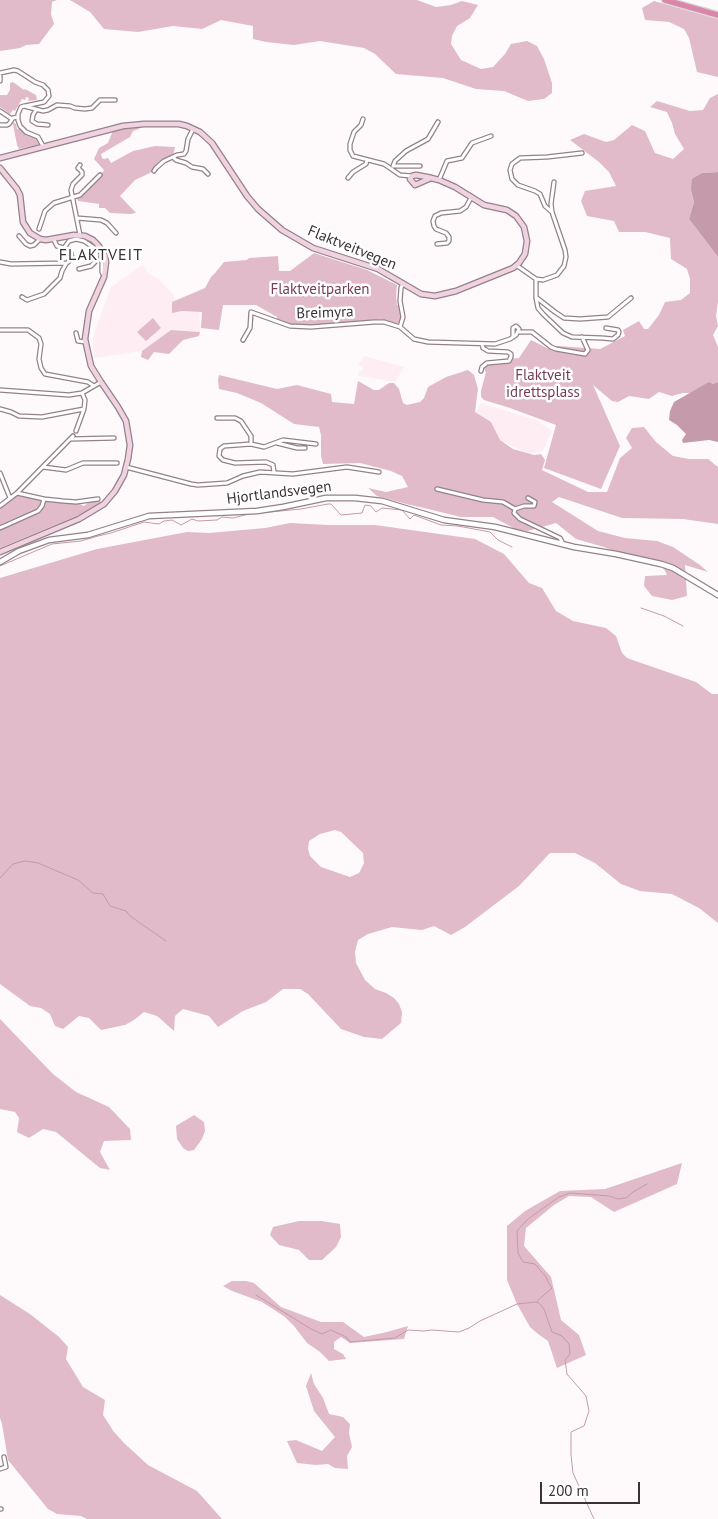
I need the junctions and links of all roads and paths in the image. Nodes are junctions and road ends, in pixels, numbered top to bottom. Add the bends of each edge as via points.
1 (665, 0) edge
2 (718, 15) edge
3 (0, 75) edge
4 (0, 80) edge
5 (115, 100) dead end
6 (24, 106) junction
7 (0, 110) edge
8 (36, 110) junction
9 (18, 117) junction
10 (12, 118) junction
11 (363, 119) dead end
12 (438, 122) dead end
13 (0, 125) edge
14 (48, 125) dead end
15 (193, 128) junction
16 (491, 136) dead end
17 (43, 146) junction
18 (582, 153) dead end
19 (173, 157) junction
20 (0, 158) edge
21 (367, 160) junction
22 (80, 164) dead end
23 (420, 166) dead end
24 (0, 168) edge
25 (392, 168) junction
26 (154, 171) dead end
27 (208, 174) dead end
28 (100, 175) dead end
29 (412, 176) junction
30 (348, 178) dead end
31 (431, 178) junction
32 (439, 180) junction
33 (554, 182) dead end
34 (80, 195) junction
35 (73, 197) junction
36 (471, 198) junction
37 (75, 206) junction
38 (552, 212) junction
39 (77, 218) junction
40 (39, 229) dead end
41 (116, 233) dead end
42 (80, 235) junction
43 (19, 236) dead end
44 (40, 239) junction
45 (54, 240) junction
46 (437, 244) dead end
47 (64, 248) junction
48 (0, 262) edge
49 (67, 263) junction
50 (516, 266) junction
51 (79, 269) dead end
52 (536, 279) junction
53 (403, 283) junction
54 (22, 297) dead end
55 (536, 298) junction
56 (631, 298) dead end
57 (400, 327) junction
58 (606, 328) dead end
59 (0, 330) edge
60 (518, 332) junction
61 (76, 333) dead end
62 (513, 337) junction
63 (582, 337) junction
64 (243, 340) dead end
65 (86, 342) junction
66 (482, 344) junction
67 (481, 371) dead end
68 (101, 382) junction
69 (94, 386) junction
70 (0, 390) edge
71 (82, 393) junction
72 (0, 409) edge
73 (84, 409) junction
74 (217, 418) dead end
75 (76, 431) dead end
76 (114, 438) dead end
77 (276, 443) junction
78 (252, 444) junction
79 (316, 444) dead end
80 (305, 448) dead end
81 (117, 463) dead end
82 (43, 467) junction
83 (126, 467) junction
84 (0, 472) edge
85 (274, 472) junction
86 (379, 472) dead end
87 (437, 489) dead end
88 (17, 493) junction
89 (10, 498) junction
90 (528, 498) dead end
91 (44, 499) junction
92 (98, 499) dead end
93 (0, 506) edge
94 (514, 509) junction
95 (0, 528) edge
96 (563, 544) junction
97 (0, 552) edge
98 (0, 562) edge
99 (718, 595) edge
100 (4, 1457) dead end
101 (0, 1469) edge

1 - 2 highway
3 - 4 street
3 - 6 street via 18,71 48,90 49,96 44,102
5 - 8 street via 100,100 92,108 57,105 45,111
6 - 8 street
6 - 9 street
7 - 10 street
8 - 14 street via 32,121
9 - 10 street
9 - 17 street via 22,129 38,138
10 - 13 street via 10,124
11 - 21 street via 352,136 350,150 354,156
12 - 25 street via 428,139 406,151
15 - 17 main road, Flaktveitvegen via 179,124 133,124
15 - 19 street via 184,154
15 - 53 main road, Flaktveitvegen via 212,143 247,196 282,230 313,248 378,269
16 - 32 street via 472,143 462,158 446,161
17 - 20 main road, Flaktveitvegen
18 - 38 street via 520,158 512,164 510,170 515,182 540,194
19 - 26 street
19 - 27 street
21 - 25 street
21 - 30 street
22 - 35 street via 78,168 83,174 73,184
23 - 25 street
24 - 44 main road via 20,195 25,227
25 - 29 street via 400,175
28 - 34 street
29 - 31 main road
29 - 31 main road via 414,185
31 - 32 main road
32 - 36 main road
33 - 38 street
34 - 35 street
34 - 37 street
35 - 37 street
35 - 40 street via 54,203 45,211
36 - 46 street via 460,211 435,216 434,226 449,237 446,243
36 - 50 main road via 484,205 507,210 522,223 526,232 526,248
37 - 39 street
38 - 52 street via 566,261 557,275
39 - 41 street via 101,220
39 - 42 street
42 - 45 main road
42 - 65 main road via 96,242 105,256 106,270 89,311
43 - 44 street via 30,246
44 - 45 main road
45 - 47 street via 57,246
47 - 49 street via 72,258
47 - 51 street via 69,241 76,239 93,247 97,255 95,262
48 - 49 street
49 - 54 street via 60,278 44,294 28,300
50 - 52 street
50 - 53 main road, Flaktveitvegen via 435,296 421,294
52 - 55 street
53 - 57 street
55 - 56 street via 564,318 580,319 608,317
55 - 63 street via 540,311 560,330 567,335
57 - 64 street, Breimyra via 384,322 290,326 251,312 250,328
57 - 66 street, Breimyra via 422,341
58 - 63 street via 618,330 618,335 614,339
59 - 69 street via 28,330 39,338 39,359 45,374
60 - 62 street, Breimyra
60 - 62 street, Breimyra via 518,327 514,327
60 - 63 street via 532,332 551,347 585,354 588,350
61 - 65 street via 78,342
62 - 66 street, Breimyra via 494,344
65 - 68 main road via 91,366
66 - 67 street, Breimyra via 485,350 508,352 512,357 509,361 487,363
68 - 69 street
68 - 83 main road via 129,431
69 - 71 street
70 - 71 street via 56,395
71 - 73 street
72 - 73 street via 19,416 42,417
73 - 75 street
74 - 78 street via 241,421 251,436
76 - 82 street via 72,438
77 - 78 street via 264,447
77 - 79 street via 290,440
77 - 80 street
78 - 85 street via 224,446 219,456 235,463 270,463
81 - 82 street via 86,463 66,470
82 - 88 street
83 - 85 street via 198,485 227,483 251,473
83 - 97 main road via 120,483 104,504 79,519
84 - 89 street
85 - 86 street via 293,474 347,467
87 - 94 street, Hjortlandsvegen via 503,502
88 - 89 street
88 - 91 street
89 - 93 street
90 - 94 street via 535,502 534,506
91 - 92 street via 76,502
91 - 95 street via 38,511
94 - 96 street, Hjortlandsvegen via 520,519 560,538
96 - 98 street, Hjortlandsvegen via 495,527 444,520 382,501 326,498 257,510 149,516 88,535 49,540 18,551
96 - 99 street, Hjortlandsvegen via 669,566
100 - 101 street via 6,1467

